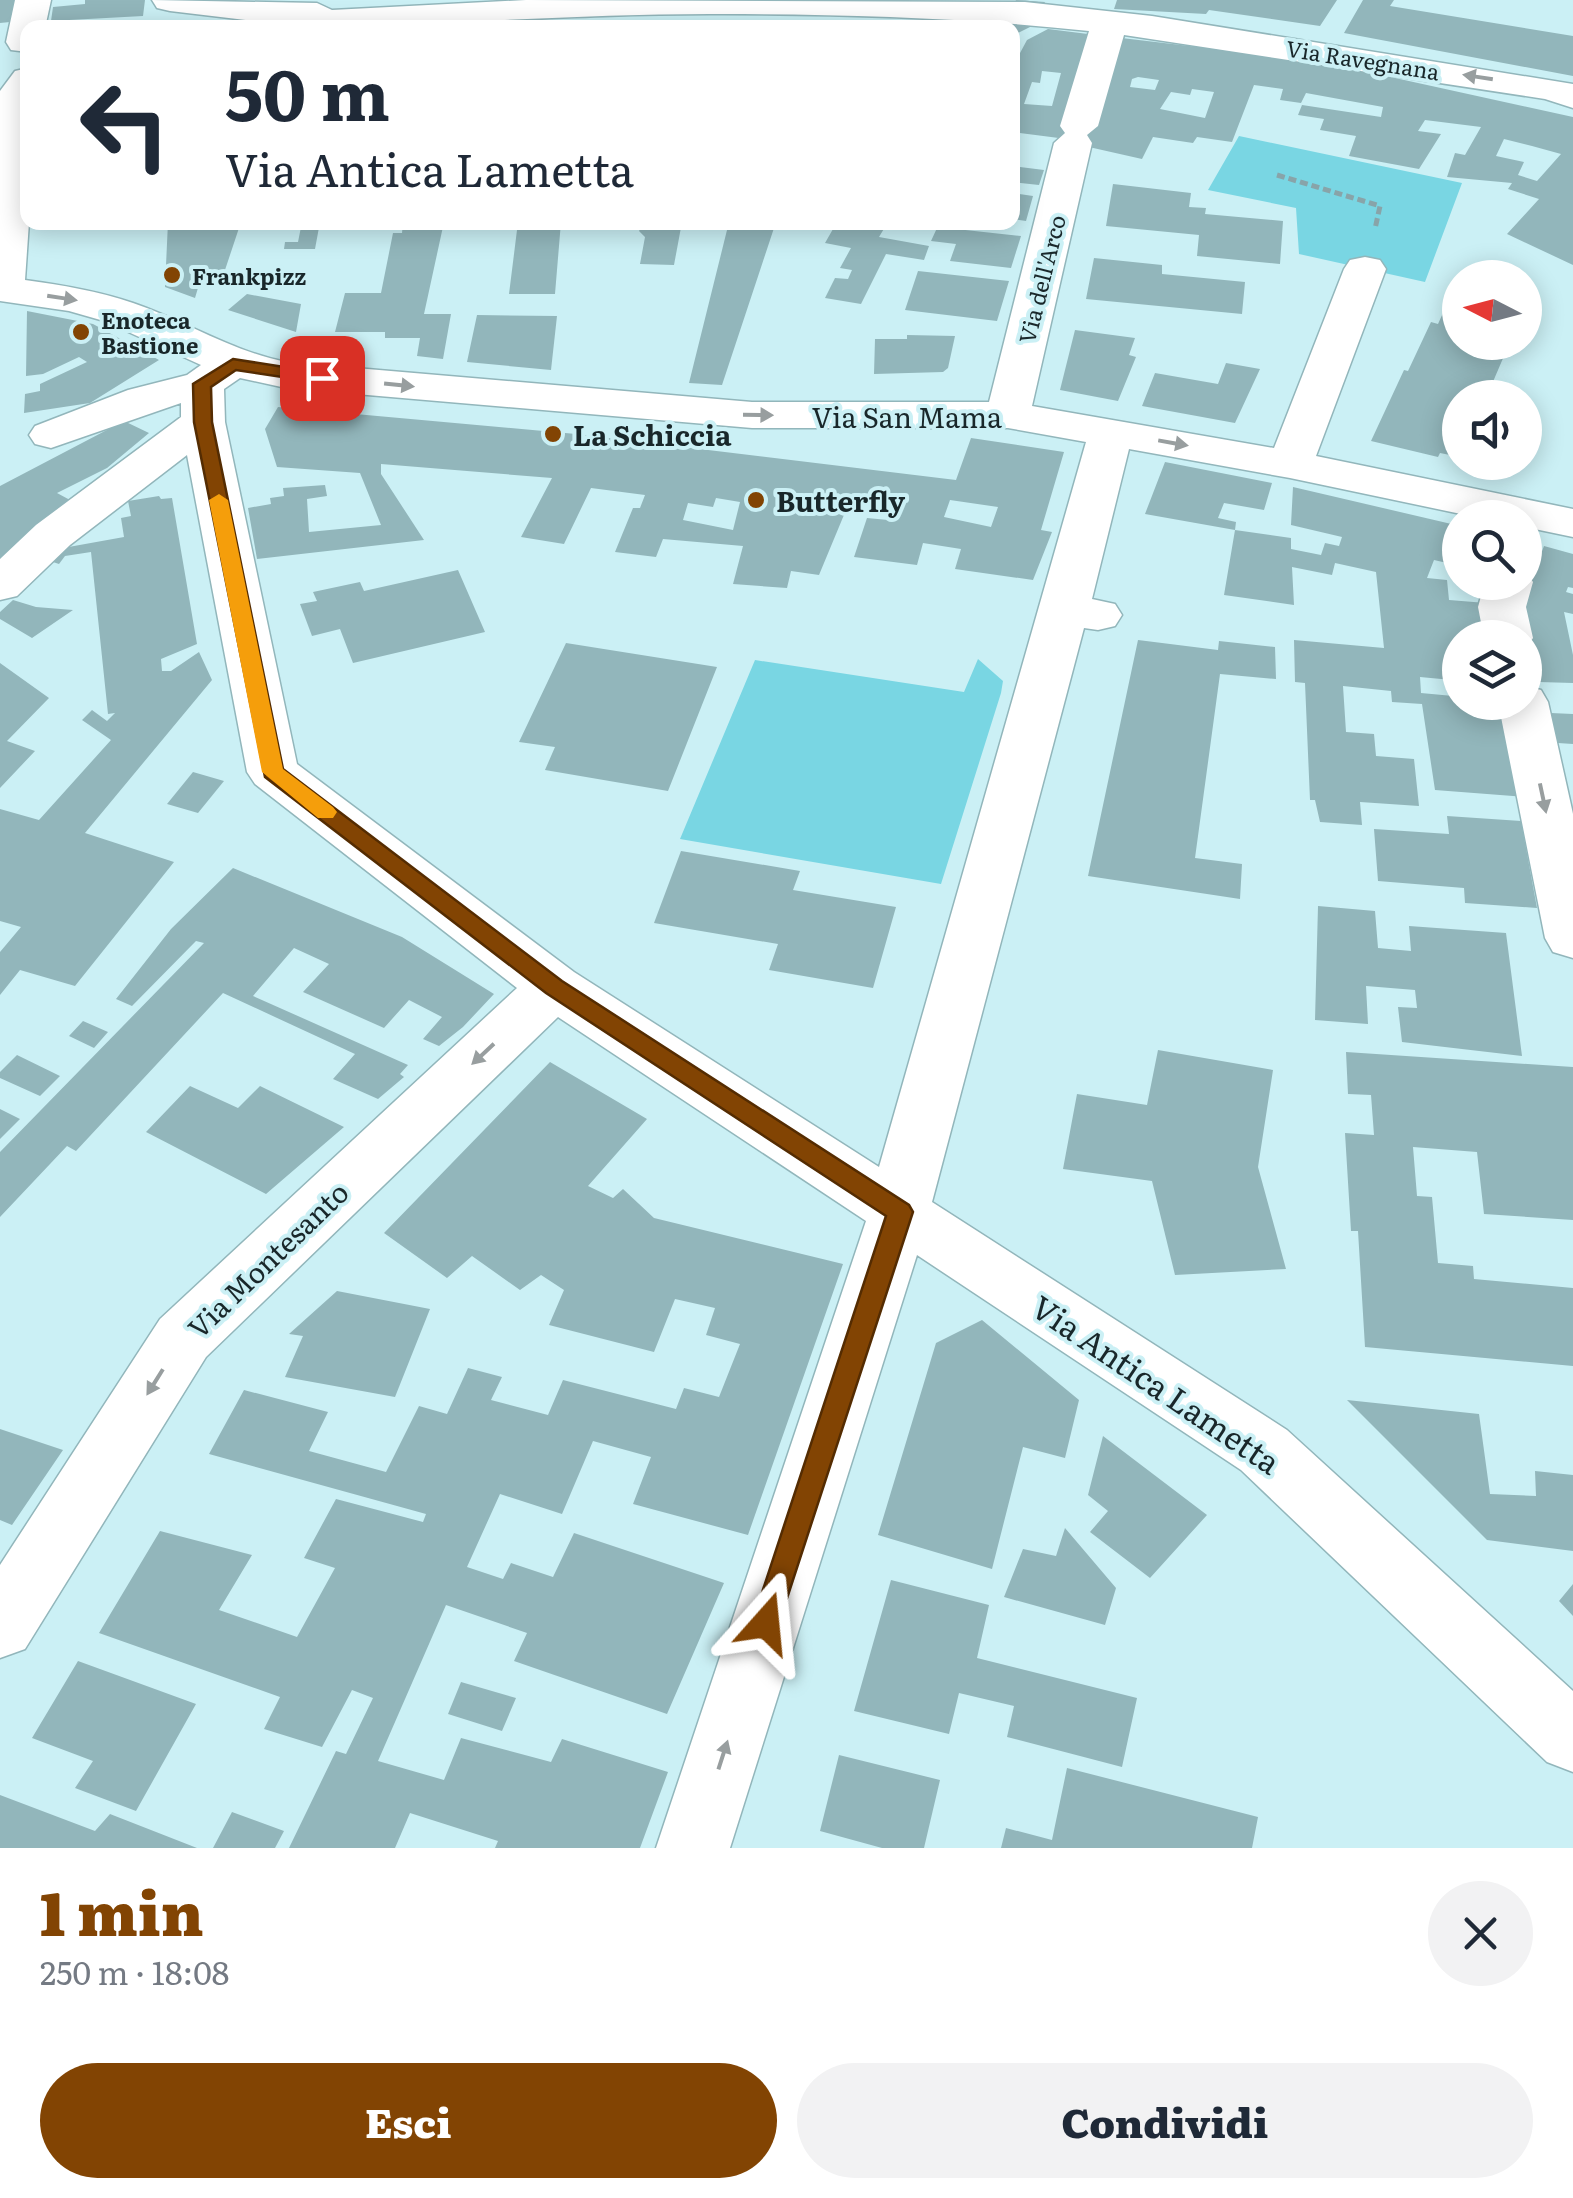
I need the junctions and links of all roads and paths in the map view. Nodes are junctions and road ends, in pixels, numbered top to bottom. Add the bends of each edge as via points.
1 (168, 0) edge
2 (1036, 9) edge
3 (365, 16) junction
4 (335, 20) edge
5 (1110, 22) junction
6 (20, 52) edge
7 (1573, 96) edge
8 (1277, 175) dead end
9 (1364, 269) joint
10 (2, 289) edge
11 (213, 390) junction
12 (1008, 416) junction
13 (1111, 431) junction
14 (51, 435) dead end
15 (1290, 464) junction
16 (1543, 520) edge
17 (0, 585) edge
18 (1527, 720) edge
19 (1573, 938) edge
20 (554, 987) junction
21 (900, 1212) junction
22 (0, 1626) edge
23 (1573, 1738) edge
24 (693, 1848) edge

1 - 3 street
2 - 3 street, Via Ravegnana via 722,3
2 - 5 street, Via Ravegnana
3 - 4 street
7 -> 5 street, Via Ravegnana
5 - 12 street, Via dell'Arco
6 - 10 street
8 - 9 path via 1380,206
9 - 15 street
10 -> 11 street via 120,312
11 -> 12 street, Via San Mama via 306,376 752,415
11 - 14 street via 144,399
11 - 17 street
11 - 20 street, Via Antica Lametta via 273,772
12 - 13 street, Via San Mama
13 -> 15 street, Via San Mama
13 - 21 street via 1082,613 914,1146
15 - 16 street, Via San Mama
18 -> 19 street
20 - 21 street, Via Antica Lametta
20 -> 22 street, Via Montesanto via 183,1338
21 - 23 street, Via Antica Lametta via 1264,1450
24 -> 21 street

